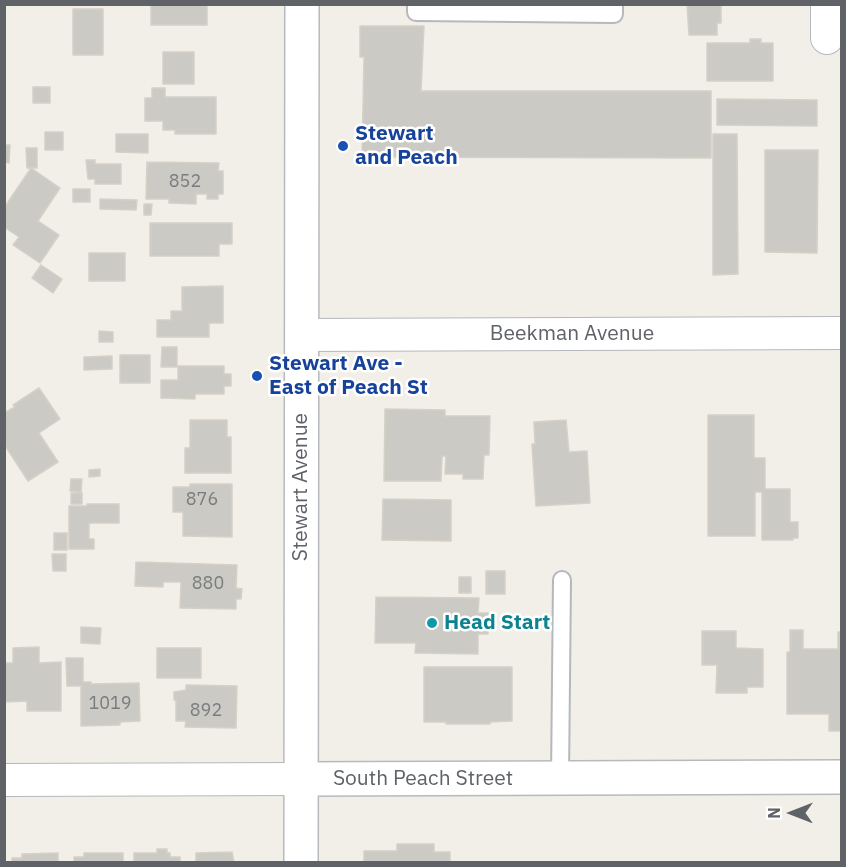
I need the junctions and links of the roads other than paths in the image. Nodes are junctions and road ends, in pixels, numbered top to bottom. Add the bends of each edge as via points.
1 (302, 4) edge
2 (416, 4) edge
3 (614, 4) edge
4 (827, 4) edge
5 (827, 39) dead end
6 (842, 333) edge
7 (302, 335) junction
8 (562, 580) dead end
9 (842, 777) edge
10 (560, 778) junction
11 (301, 779) junction
12 (4, 780) edge
13 (301, 862) edge

1 - 7 main road, Stewart Avenue
2 - 3 lane via 416,12 614,14
4 - 5 street
6 - 7 street, Beekman Avenue
7 - 11 main road, Stewart Avenue
8 - 10 lane
9 - 10 main road, South Peach Street
10 - 11 main road, South Peach Street
11 - 12 street, South Peach Street
11 - 13 main road, Stewart Avenue

